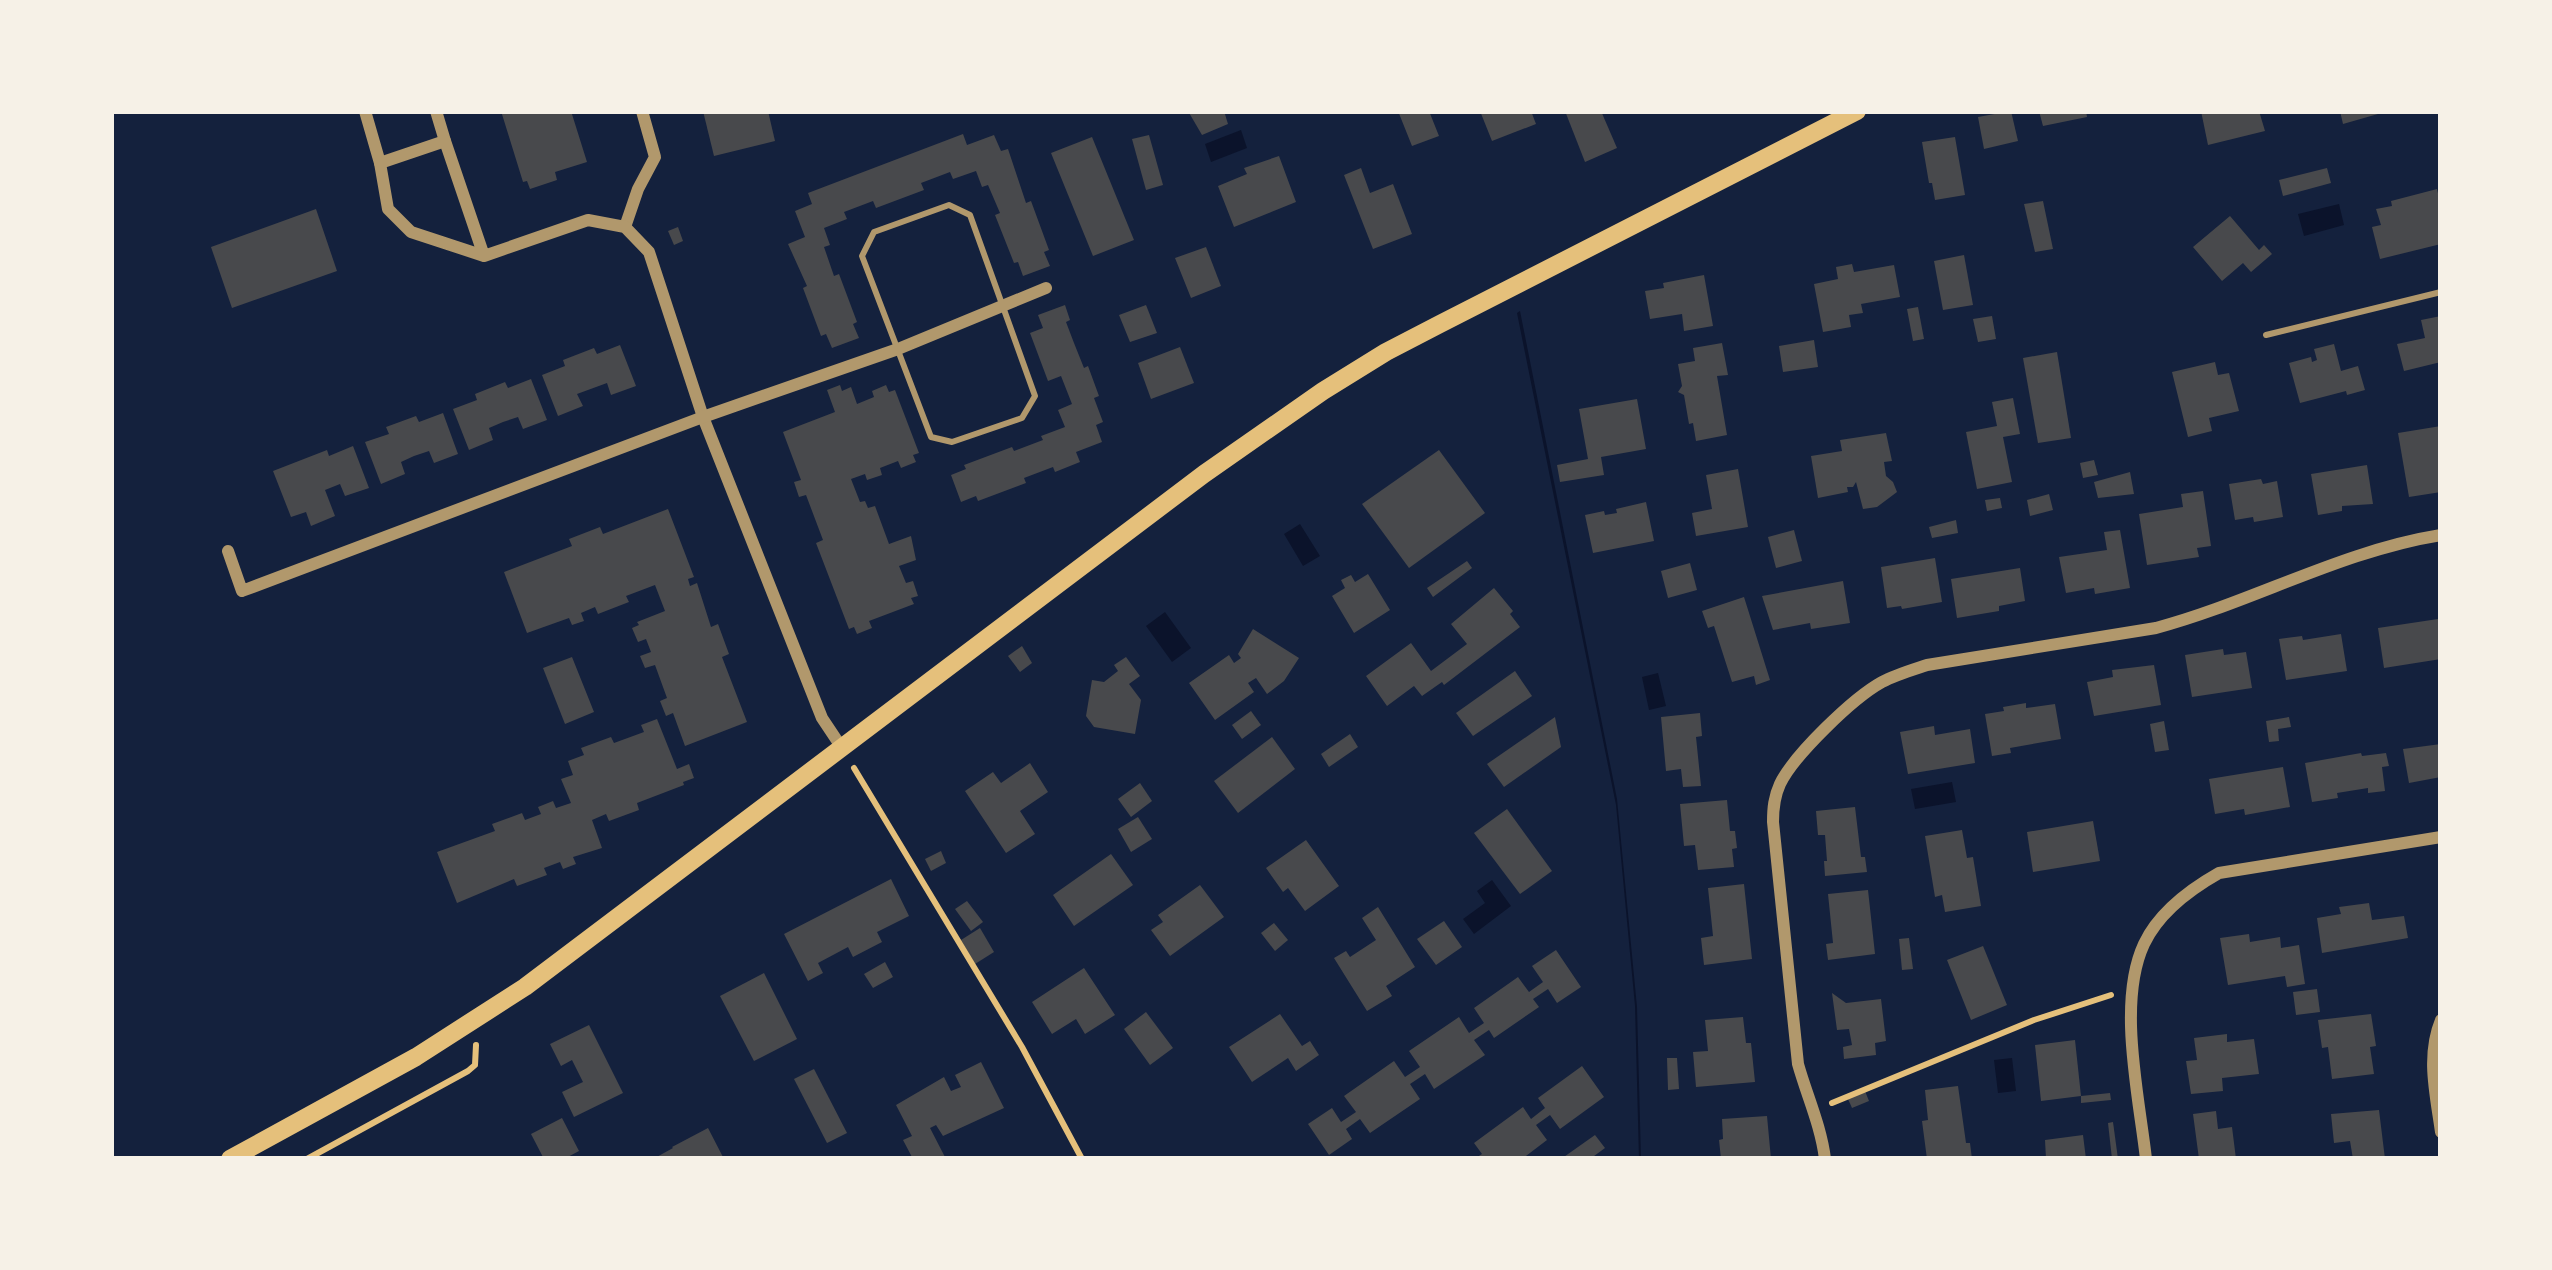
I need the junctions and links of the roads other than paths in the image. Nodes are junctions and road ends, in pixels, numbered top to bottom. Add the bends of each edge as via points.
1 (365, 111) edge
2 (436, 111) edge
3 (642, 111) edge
4 (1857, 111) edge
5 (446, 141) junction
6 (380, 163) junction
7 (625, 227) junction
8 (484, 256) junction
9 (1046, 288) dead end
10 (2441, 292) edge
11 (1003, 306) junction
12 (2266, 335) dead end
13 (898, 349) junction
14 (704, 417) junction
15 (2441, 535) edge
16 (228, 551) dead end
17 (842, 748) junction
18 (2441, 837) edge
19 (2441, 1020) edge
20 (2441, 1132) edge
21 (230, 1159) edge
22 (1825, 1159) edge
23 (2146, 1159) edge

1 - 6 street
2 - 5 street
3 - 7 street via 655,157
4 - 17 main road via 1323,391
5 - 6 street
5 - 8 street
6 - 8 street via 388,209 411,232
7 - 8 street via 588,220
7 - 14 street via 649,252
9 - 11 street
10 - 12 lane
11 - 13 street
11 - 13 lane via 1035,395 1022,418 952,442 931,437
11 - 13 lane via 970,215 949,205 874,232 862,256
13 - 14 street
14 - 16 street via 242,591
14 - 17 street via 810,691
15 - 22 street via 2354,555 2156,628 1927,665 1855,701 1792,764 1773,821 1798,1064
17 - 21 main road via 478,1019
18 - 23 street via 2219,873 2163,916 2131,988
19 - 20 street via 2433,1074

